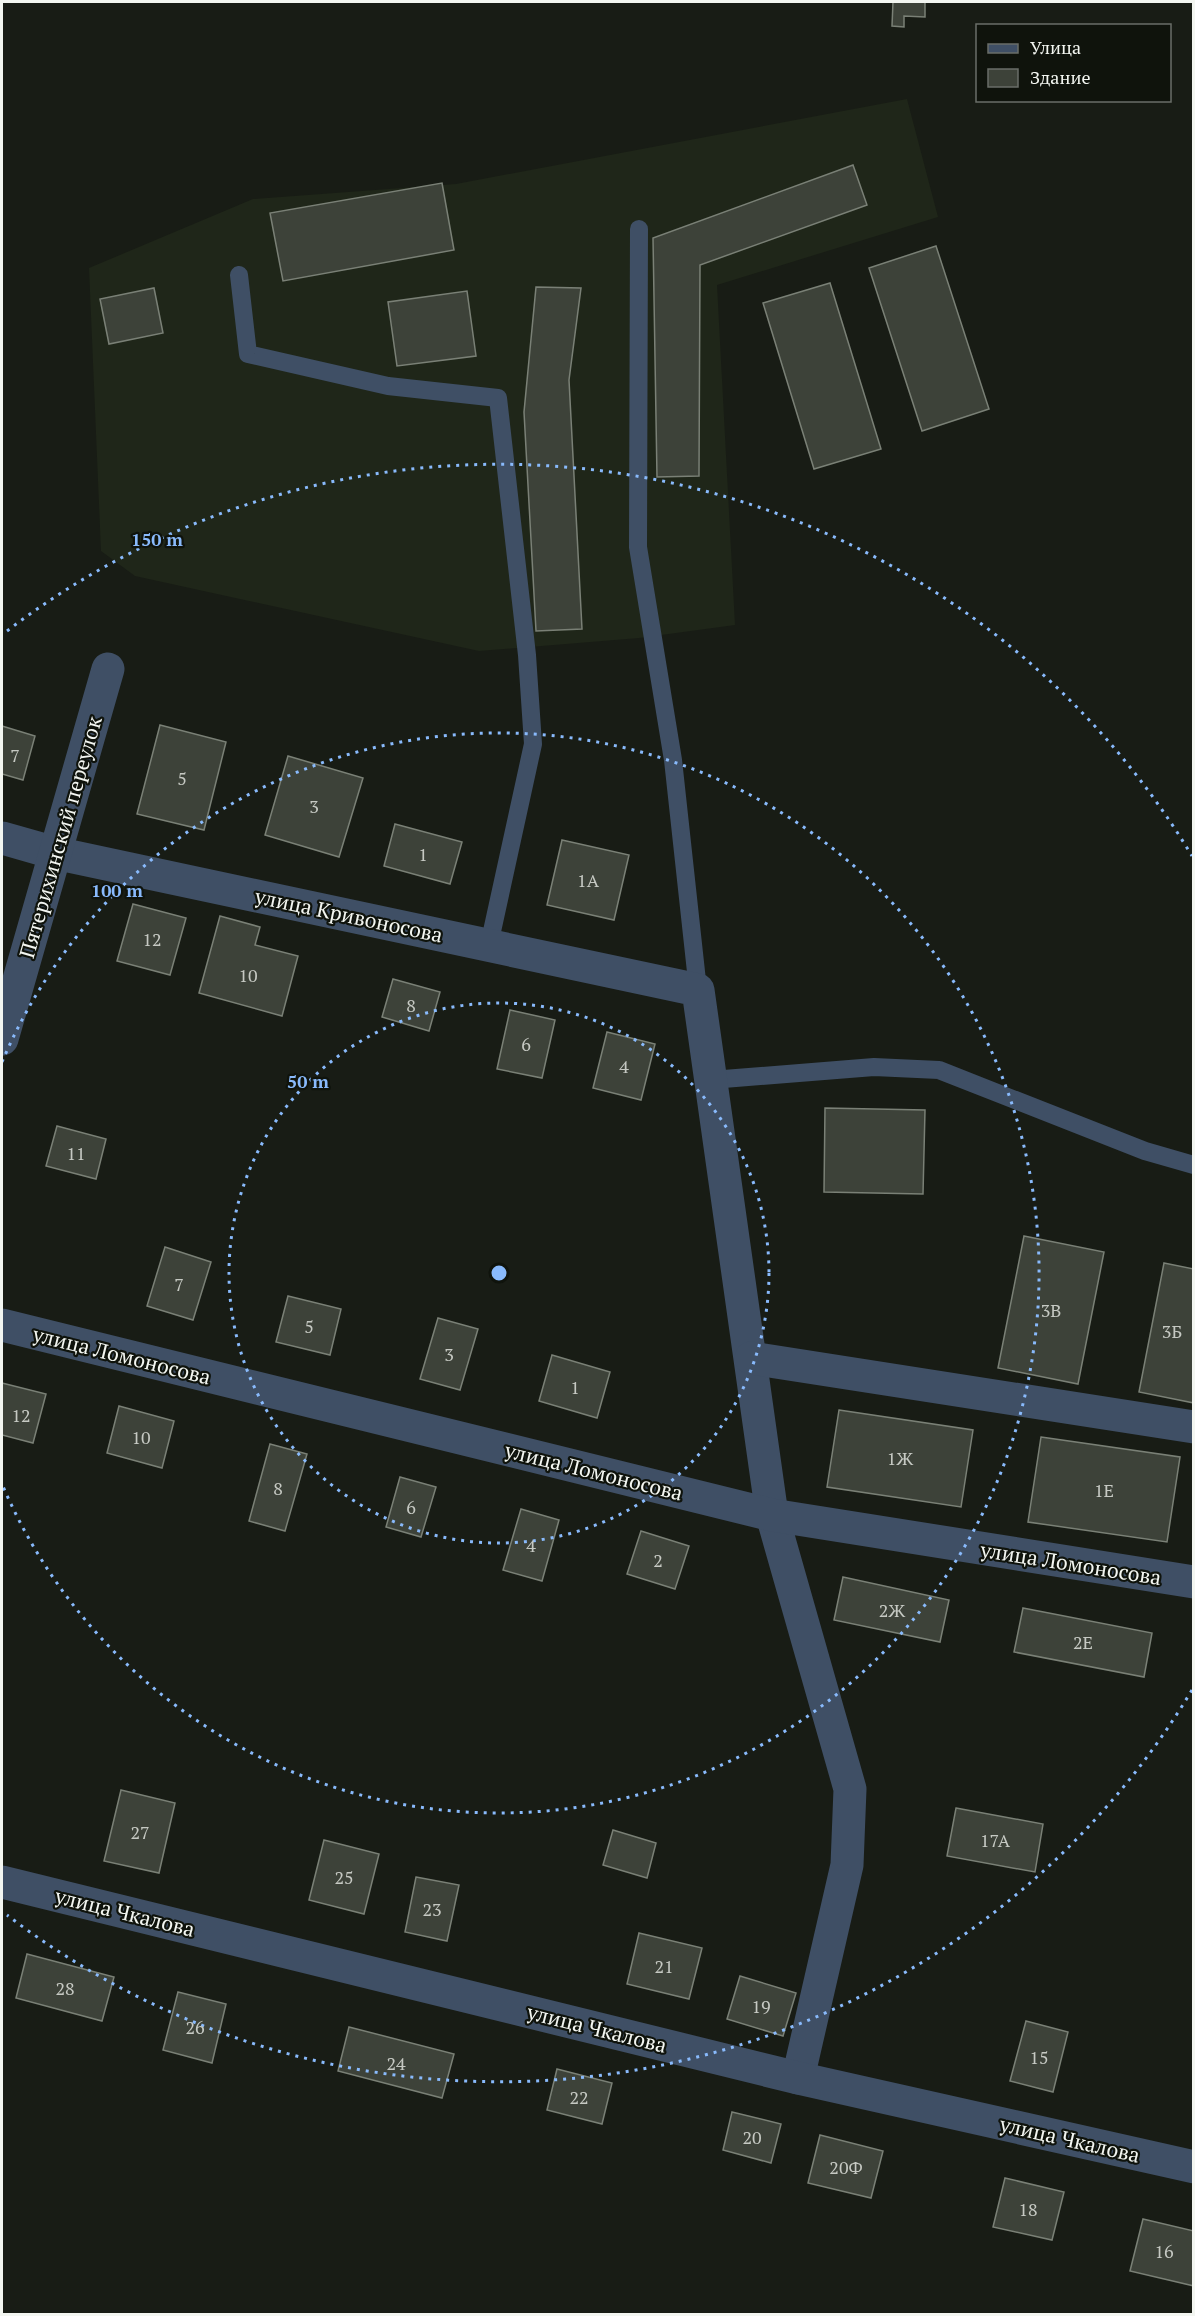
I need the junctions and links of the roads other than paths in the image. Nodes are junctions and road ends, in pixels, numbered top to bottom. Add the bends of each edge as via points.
1 (639, 229) dead end
2 (238, 275) dead end
3 (108, 669) dead end
4 (2, 838) edge
5 (55, 853) junction
6 (489, 945) junction
7 (698, 990) junction
8 (2, 1039) edge
9 (711, 1080) junction
10 (1194, 1165) edge
11 (2, 1325) edge
12 (751, 1358) junction
13 (1194, 1427) edge
14 (772, 1515) junction
15 (1194, 1582) edge
16 (2, 1882) edge
17 (798, 2078) junction
18 (1194, 2167) edge

1 - 7 lane via 638,547 673,760
2 - 6 lane via 248,354 388,386 498,398 533,744
3 - 5 street, Пятерихинский переулок
4 - 5 street, улица Кривоносова
5 - 6 street, улица Кривоносова
5 - 8 street, Пятерихинский переулок
6 - 7 street, улица Кривоносова
7 - 9 street
9 - 10 lane via 874,1067 939,1070 1134,1147
9 - 12 street
11 - 14 street, улица Ломоносова
12 - 13 street
12 - 14 street
14 - 15 street, улица Ломоносова
14 - 17 street via 850,1789 847,1865
16 - 17 street, улица Чкалова
17 - 18 street, улица Чкалова

